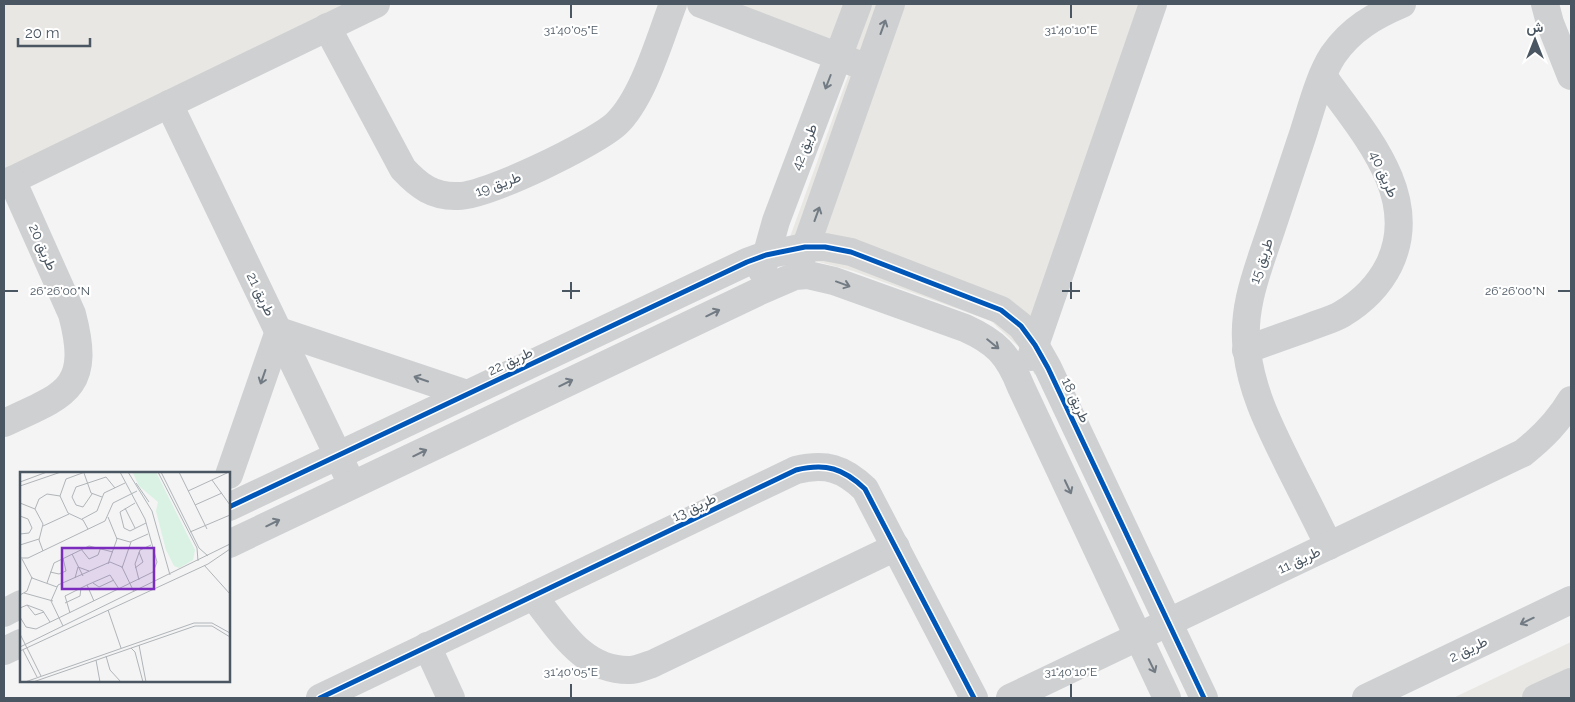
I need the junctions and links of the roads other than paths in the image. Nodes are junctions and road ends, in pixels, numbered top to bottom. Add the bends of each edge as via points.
1 (376, 4) edge
2 (673, 4) edge
3 (701, 4) edge
4 (858, 4) edge
5 (891, 4) edge
6 (1153, 4) edge
7 (1402, 4) edge
8 (1545, 4) edge
9 (328, 27) junction
10 (838, 56) junction
11 (868, 68) junction
12 (1323, 76) junction
13 (1571, 76) edge
14 (169, 104) junction
15 (8, 182) edge
16 (805, 247) junction
17 (766, 254) junction
18 (795, 276) junction
19 (758, 292) junction
20 (279, 331) junction
21 (1035, 345) junction
22 (1246, 350) junction
23 (1021, 387) junction
24 (467, 394) junction
25 (1571, 400) edge
26 (4, 422) edge
27 (339, 455) junction
28 (230, 472) edge
29 (352, 485) junction
30 (230, 507) edge
31 (230, 544) edge
32 (896, 546) junction
33 (1329, 546) junction
34 (533, 596) junction
35 (1571, 600) edge
36 (20, 604) edge
37 (4, 612) edge
38 (1168, 622) junction
39 (1138, 637) junction
40 (20, 643) edge
41 (427, 646) junction
42 (4, 651) edge
43 (1571, 682) edge
44 (324, 697) edge
45 (452, 698) edge
46 (974, 698) edge
47 (1010, 698) edge
48 (1167, 698) edge
49 (1204, 698) edge
50 (1366, 698) edge
51 (1536, 698) edge

1 - 9 street
2 - 9 street, طريق 19 via 644,78 630,106 616,124 557,159 459,197 438,194 418,185 403,169
3 - 10 street
4 - 10 street, طريق 42
11 -> 5 street
6 - 21 street
7 - 12 street, طريق 15 via 1359,26 1336,51
8 - 13 street
9 - 14 street
10 - 11 street
10 -> 17 street, طريق 42
16 -> 11 street
12 - 22 street, طريق 15 via 1254,280
12 - 22 street, طريق 40 via 1384,166 1396,195 1400,223 1396,251 1384,277 1364,298 1342,314
14 - 15 street
14 - 20 street, طريق 21
15 - 26 street, طريق 20 via 72,314 78,333 79,353 77,372 62,394
16 - 17 street, طريق 22
16 - 18 street
16 - 21 street, طريق 18 via 851,252 1001,310 1021,326
17 - 19 street, طريق 42
17 - 24 street, طريق 22
18 - 19 street
18 -> 23 street via 808,275 834,281 984,336 1009,361
29 -> 19 street
24 -> 20 street
20 - 27 street, طريق 21
20 -> 28 street
21 - 23 street
21 - 38 street, طريق 18
22 - 33 street, طريق 15 via 1263,414
23 -> 39 street
24 - 27 street, طريق 22
25 - 33 street, طريق 11 via 1544,436 1523,453
27 - 29 street, طريق 21
27 - 30 street, طريق 22
31 -> 29 street
32 - 34 street via 652,664 632,670 611,669 591,661 576,650
32 - 34 street, طريق 13 via 865,489 841,471 811,467 796,470
32 - 46 street, طريق 13
33 - 38 street, طريق 11
34 - 41 street, طريق 13
35 -> 50 street, طريق 2
36 - 37 street
38 - 39 street, طريق 11
38 - 49 street, طريق 18
39 - 47 street, طريق 11
39 -> 48 street
40 - 42 street
41 - 44 street, طريق 13
41 - 45 street
43 - 51 street

